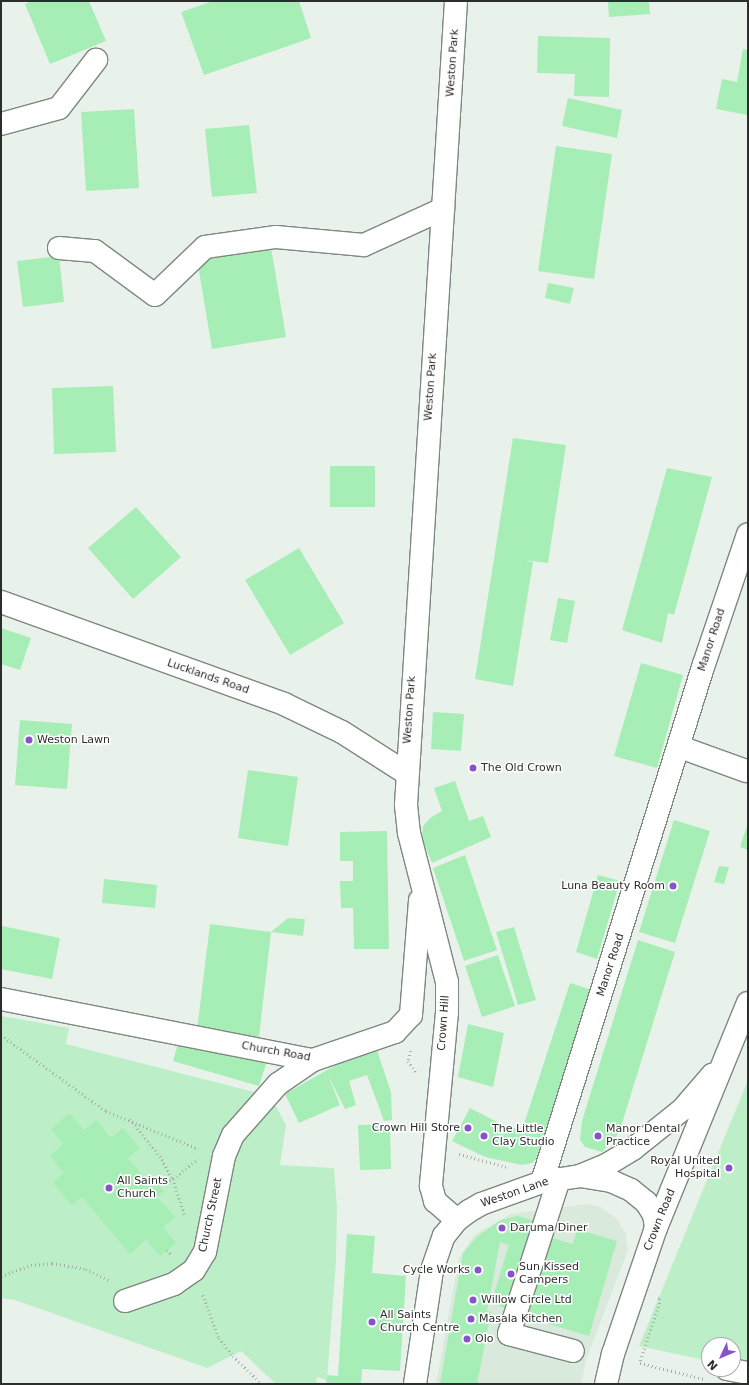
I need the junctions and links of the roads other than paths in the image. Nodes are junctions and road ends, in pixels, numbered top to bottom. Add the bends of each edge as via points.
1 (456, 1) edge
2 (96, 60) dead end
3 (1, 124) edge
4 (442, 209) junction
5 (59, 248) dead end
6 (748, 534) edge
7 (1, 602) edge
8 (680, 747) junction
9 (746, 771) dead end
10 (406, 773) junction
11 (421, 883) junction
12 (1, 999) edge
13 (748, 1003) edge
14 (313, 1060) junction
15 (725, 1061) junction
16 (553, 1181) junction
17 (457, 1220) junction
18 (656, 1228) junction
19 (135, 1297) road end
20 (573, 1351) dead end
21 (415, 1384) edge
22 (606, 1384) edge

1 - 4 street, Weston Park
2 - 3 street via 59,108
4 - 5 street via 364,245 276,237 205,247 155,295 95,251
4 - 10 street, Weston Park
6 - 8 street, Manor Road via 703,667
7 - 10 street, Lucklands Road via 284,704 342,732
8 - 9 street
8 - 16 street, Manor Road
10 - 11 street, Crown Hill via 409,833
11 - 14 street, Church Road via 411,1015 395,1032
11 - 17 street, Crown Hill via 447,982 447,1012 431,1186 435,1201
12 - 14 street, Church Road
13 - 15 street
14 - 19 street, Church Street via 278,1084 233,1135 224,1156 205,1252 194,1270 174,1284
15 - 16 street via 683,1109 633,1149 608,1164
15 - 18 street, Crown Road
16 - 17 street, Weston Lane via 481,1204
16 - 18 street, Weston Lane via 611,1181 631,1190 646,1202 654,1215
16 - 20 street, Manor Road via 509,1334
17 - 21 street, Weston Lane via 444,1236 432,1270
18 - 22 street, Crown Road via 613,1354

